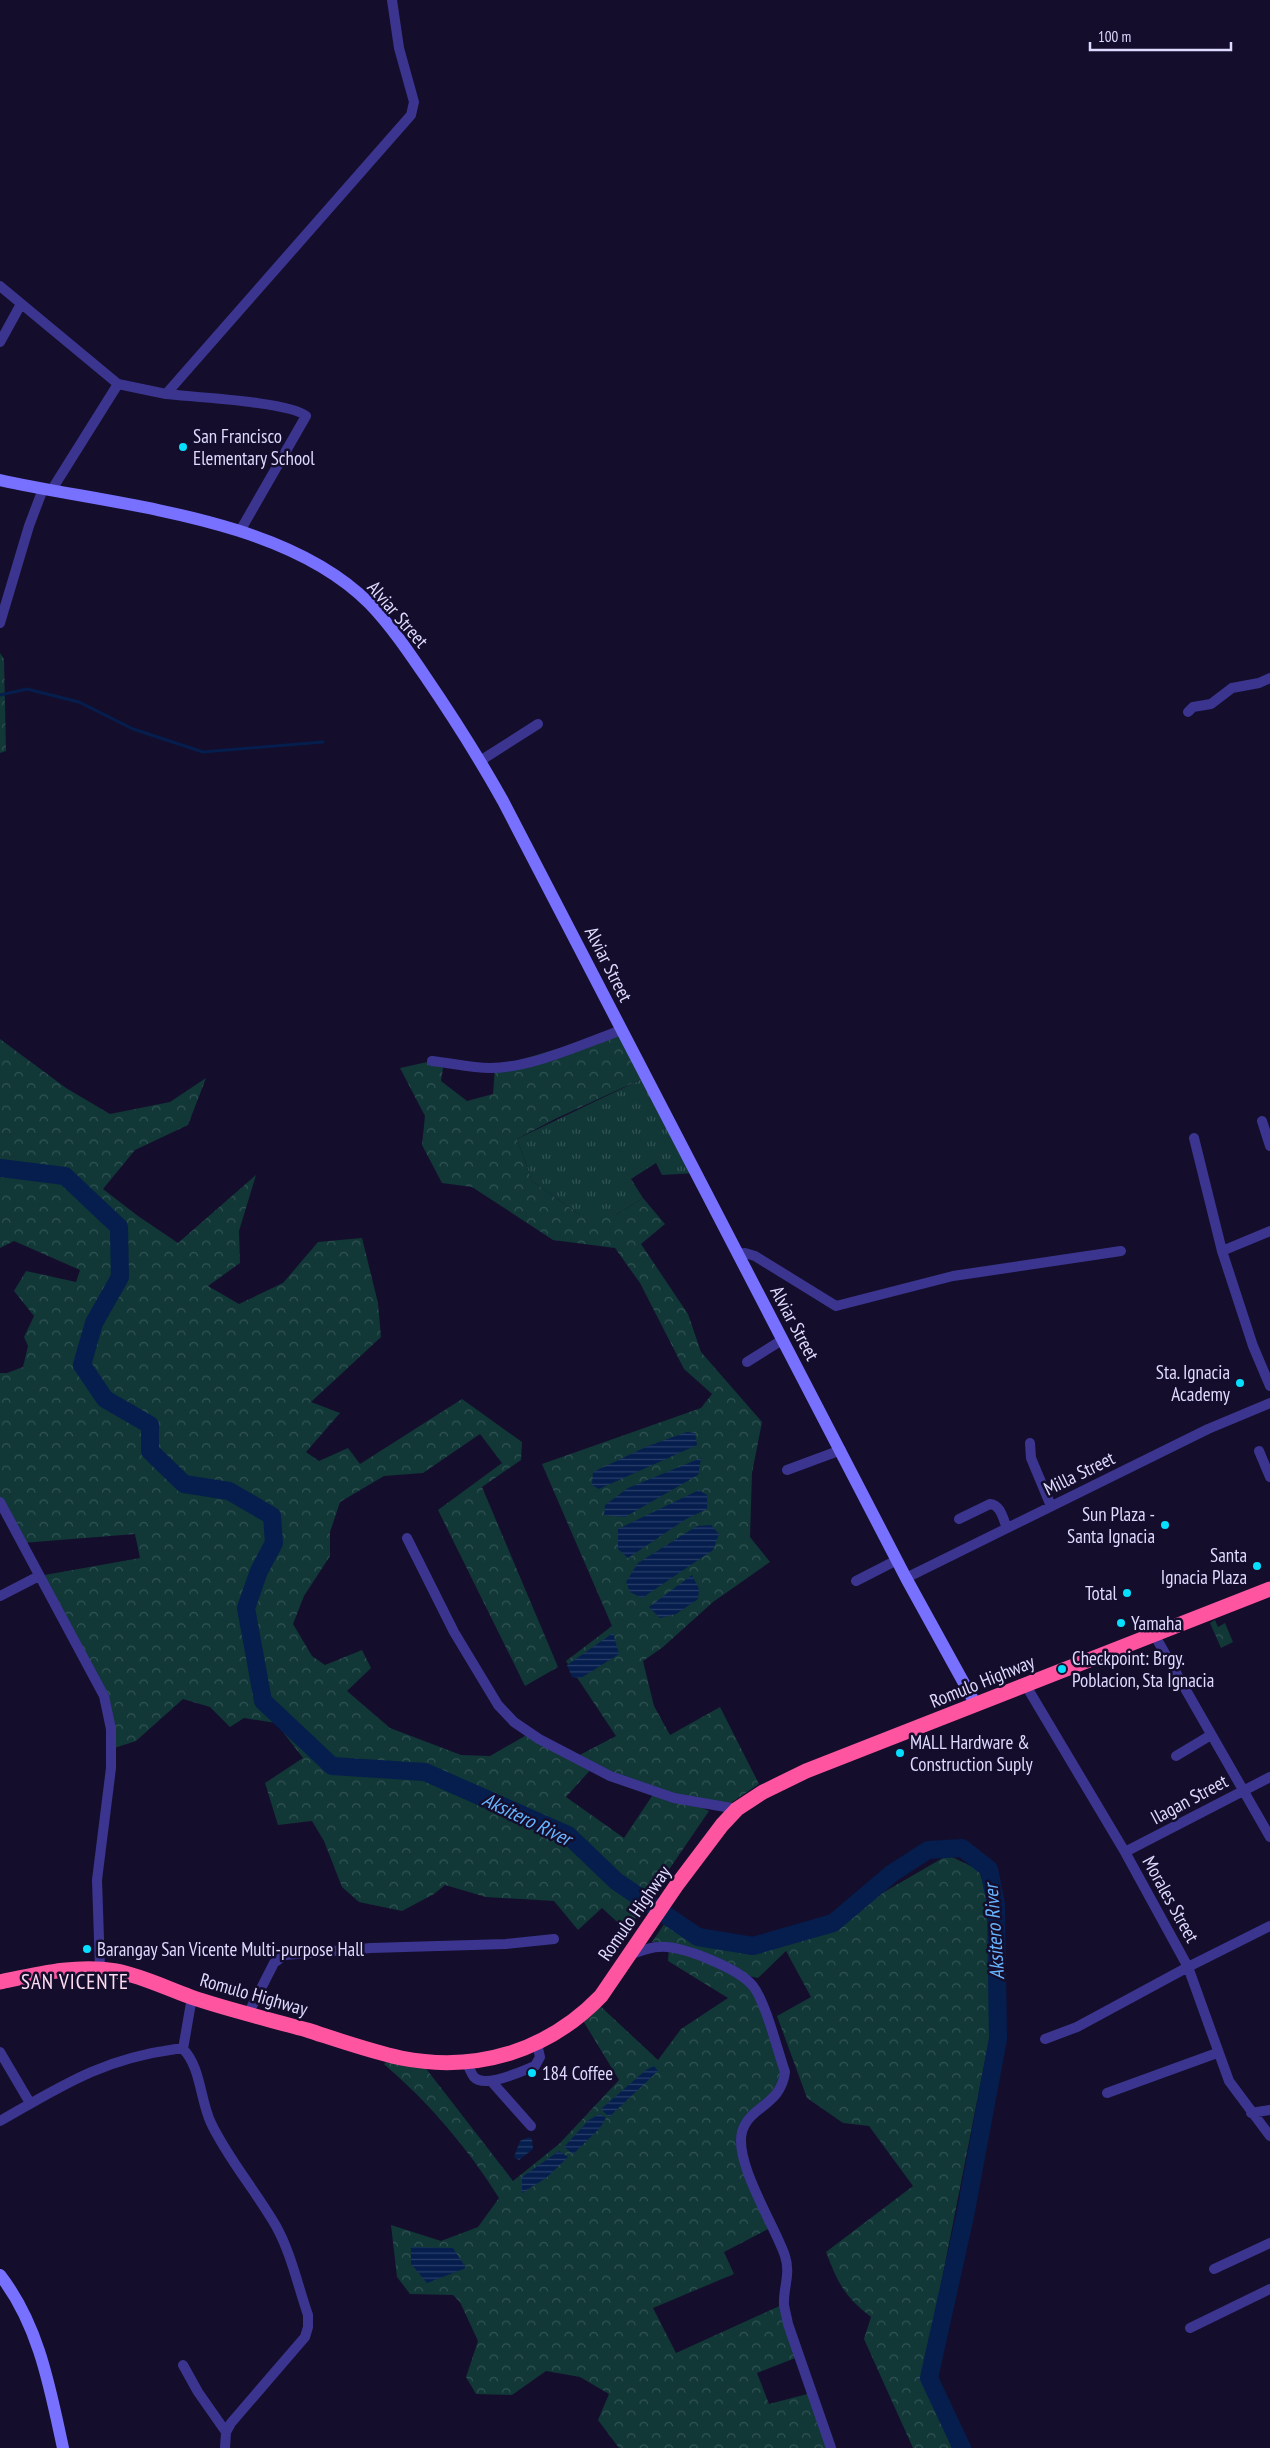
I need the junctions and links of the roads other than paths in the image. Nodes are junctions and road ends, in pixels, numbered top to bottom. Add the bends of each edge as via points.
1 (392, 0) edge
2 (0, 286) edge
3 (21, 304) junction
4 (0, 342) edge
5 (118, 384) junction
6 (166, 394) junction
7 (0, 480) edge
8 (47, 490) junction
9 (240, 531) junction
10 (0, 623) edge
11 (1270, 678) edge
12 (1188, 712) dead end
13 (538, 724) dead end
14 (480, 761) junction
15 (622, 1030) junction
16 (432, 1061) dead end
17 (1262, 1121) dead end
18 (1194, 1138) dead end
19 (1270, 1146) edge
20 (1270, 1230) edge
21 (1121, 1251) dead end
22 (1222, 1251) junction
23 (737, 1254) junction
24 (782, 1340) junction
25 (747, 1362) dead end
26 (1270, 1386) edge
27 (1270, 1403) edge
28 (1030, 1443) dead end
29 (841, 1450) junction
30 (1259, 1451) dead end
31 (787, 1470) dead end
32 (1270, 1477) edge
33 (0, 1502) edge
34 (1051, 1506) junction
35 (959, 1519) dead end
36 (1007, 1528) junction
37 (407, 1538) dead end
38 (897, 1560) junction
39 (39, 1576) junction
40 (906, 1578) junction
41 (856, 1581) dead end
42 (1270, 1589) edge
43 (0, 1596) edge
44 (1155, 1636) junction
45 (1025, 1684) junction
46 (976, 1705) junction
47 (1211, 1734) junction
48 (1176, 1756) dead end
49 (1270, 1777) edge
50 (1243, 1790) junction
51 (737, 1809) junction
52 (1270, 1837) edge
53 (1125, 1852) junction
54 (1270, 1926) edge
55 (554, 1938) dead end
56 (632, 1951) junction
57 (1188, 1967) junction
58 (100, 1969) junction
59 (0, 1982) edge
60 (192, 1997) junction
61 (248, 2014) junction
62 (1045, 2039) dead end
63 (536, 2044) junction
64 (183, 2049) junction
65 (0, 2052) edge
66 (1218, 2052) junction
67 (466, 2062) junction
68 (491, 2082) junction
69 (1107, 2093) dead end
70 (30, 2104) junction
71 (1270, 2110) edge
72 (1251, 2113) junction
73 (0, 2121) edge
74 (531, 2126) dead end
75 (1270, 2136) edge
76 (1270, 2243) edge
77 (1214, 2269) dead end
78 (0, 2275) edge
79 (1270, 2289) edge
80 (1190, 2328) dead end
81 (183, 2365) dead end
82 (226, 2432) junction
83 (63, 2448) edge
84 (225, 2448) edge
85 (831, 2448) edge

1 - 6 street via 414,102 411,115
2 - 3 street
3 - 4 street
3 - 5 street
5 - 6 street
5 - 8 street
6 - 9 street via 262,405 306,416
7 - 8 street, Alviar Street
8 - 9 street, Alviar Street via 178,515
8 - 10 street via 29,526
9 - 14 street, Alviar Street via 298,553 333,575 369,604 416,663
11 - 12 street via 1232,688 1211,704 1199,704
13 - 14 street
14 - 15 street, Alviar Street
15 - 16 street via 508,1067
15 - 23 street, Alviar Street
17 - 19 street
18 - 22 street
20 - 22 street
21 - 23 street via 953,1276 836,1306 755,1256
22 - 26 street via 1253,1346
23 - 24 street, Alviar Street
24 - 25 street
24 - 29 street, Alviar Street
27 - 34 street, Milla Street via 1208,1429
28 - 34 street via 1031,1458
29 - 31 street
29 - 38 street, Alviar Street
30 - 32 street
33 - 39 street
34 - 36 street, Milla Street
35 - 36 street via 995,1504
36 - 40 street, Milla Street
37 - 51 street via 454,1632 498,1705 514,1722 610,1776 674,1798
38 - 40 street, Alviar Street
38 - 41 street
39 - 43 street
39 - 58 street via 104,1696 111,1729 111,1768 98,1880
40 - 46 street, Alviar Street
42 - 44 highway, Romulo Highway
44 - 45 highway, Romulo Highway
44 - 47 street
45 - 46 highway, Romulo Highway
45 - 53 street, Morales Street
46 - 51 highway, Romulo Highway via 782,1781
47 - 48 street
47 - 50 street
49 - 50 street, Ilagan Street
50 - 52 street
50 - 53 street, Ilagan Street
51 - 56 highway, Romulo Highway via 709,1841
53 - 57 street, Morales Street
54 - 57 street
55 - 61 street via 506,1944 371,1948 285,1955 274,1963
56 - 63 highway, Romulo Highway via 601,1996 584,2013
56 - 85 street via 669,1947 725,1966 752,1986 761,2003 785,2072 784,2082 775,2096 749,2119 742,2131 742,2144 747,2167 786,2257 789,2275 784,2304 788,2324
57 - 62 street via 1071,2031
57 - 66 street, Morales Street
58 - 59 highway, Romulo Highway via 59,1970
58 - 60 highway, Romulo Highway
60 - 61 highway, Romulo Highway
60 - 64 street
61 - 67 highway, Romulo Highway via 400,2057 441,2063
63 - 67 highway, Romulo Highway via 510,2054
63 - 68 street via 540,2057 535,2066
64 - 70 street via 118,2060 75,2078
64 - 82 street via 191,2060 206,2113 216,2135 283,2241 308,2316 305,2338
65 - 70 street
66 - 69 street
66 - 72 street, Morales Street via 1229,2081
67 - 68 street via 475,2077
68 - 74 street
70 - 73 street
71 - 72 street
72 - 75 street, Morales Street
76 - 77 street
78 - 83 street via 23,2309 32,2330 51,2392
79 - 80 street
81 - 82 street
82 - 84 street

